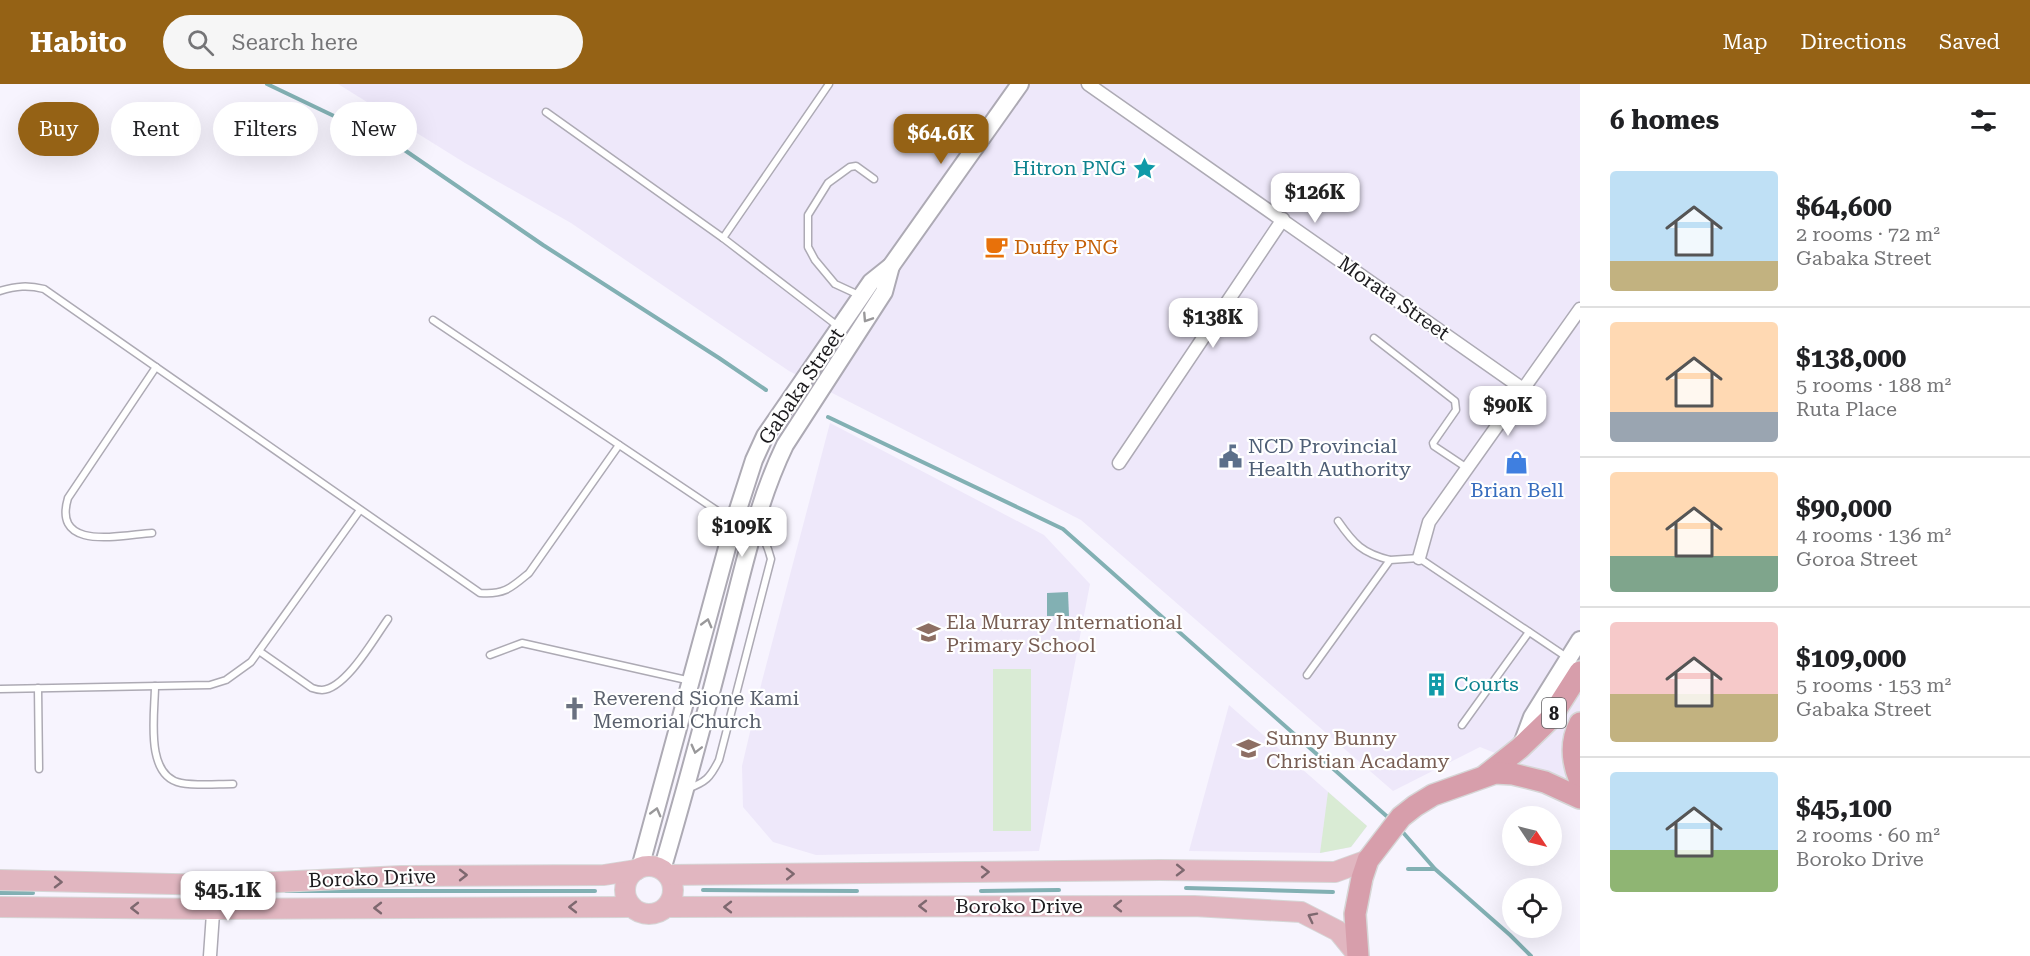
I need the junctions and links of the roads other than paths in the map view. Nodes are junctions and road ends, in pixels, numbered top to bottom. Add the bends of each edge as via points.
1 (829, 84) edge
2 (1020, 84) edge
3 (1088, 84) edge
4 (546, 112) dead end
5 (874, 179) dead end
6 (1283, 219) junction
7 (723, 237) junction
8 (891, 266) junction
9 (0, 291) edge
10 (862, 296) junction
11 (1580, 309) edge
12 (433, 320) dead end
13 (840, 327) junction
14 (1374, 338) dead end
15 (156, 368) junction
16 (1523, 389) junction
17 (619, 445) junction
18 (1119, 463) dead end
19 (1467, 469) junction
20 (360, 510) junction
21 (1338, 521) dead end
22 (734, 522) junction
23 (754, 527) junction
24 (152, 533) dead end
25 (1419, 558) junction
26 (1390, 560) junction
27 (388, 618) dead end
28 (1529, 632) junction
29 (1580, 640) edge
30 (259, 651) junction
31 (490, 655) dead end
32 (1574, 665) edge
33 (1307, 675) dead end
34 (692, 681) junction
35 (154, 686) junction
36 (38, 688) junction
37 (0, 689) edge
38 (1580, 723) edge
39 (1462, 725) dead end
40 (39, 769) dead end
41 (1486, 775) junction
42 (1580, 781) edge
43 (233, 784) dead end
44 (686, 789) junction
45 (1580, 798) edge
46 (1372, 855) junction
47 (638, 869) junction
48 (665, 872) junction
49 (0, 880) edge
50 (215, 885) junction
51 (0, 907) edge
52 (632, 907) junction
53 (667, 907) junction
54 (214, 909) junction
55 (1357, 955) edge
56 (210, 956) edge

1 - 7 lane
2 - 8 street, Gabaka Street
3 - 6 street, Morata Street
4 - 7 lane
5 - 10 lane via 850,166 828,183 808,215 808,247 815,260 835,284
6 - 16 street, Morata Street
6 - 18 street
7 - 13 lane
8 - 10 street, Gabaka Street via 871,282
8 -> 23 street, Gabaka Street via 884,292 785,445
9 - 15 lane via 17,286 44,289
10 - 13 street, Gabaka Street
11 - 16 street
12 - 17 lane
13 - 22 street, Gabaka Street via 765,436
14 - 19 lane via 1455,401 1456,410 1433,443
15 - 20 lane
15 - 24 lane via 68,498 65,510 71,529 81,536
16 - 19 street
17 - 20 lane via 529,573 500,593 480,593
17 - 22 lane
19 - 25 street via 1429,522
20 - 30 lane
21 - 26 lane via 1357,547
22 - 23 lane
34 -> 22 street, Gabaka Street
23 -> 44 street, Gabaka Street
23 - 44 lane via 767,543 771,559 732,714 712,774 704,783
25 - 26 lane
25 - 28 lane
26 - 33 lane
27 - 30 lane via 350,671 332,687 322,690 312,688
28 - 32 lane
28 - 39 lane
29 - 32 street
30 - 35 lane via 226,681
31 - 34 lane via 522,643
32 - 41 highway, 8 via 1550,719
47 -> 34 street, Gabaka Street
35 - 36 lane
35 - 43 lane via 154,752 168,777 179,783
36 - 37 lane
36 - 40 lane
38 - 42 highway, 8 via 1573,741
41 - 45 highway via 1513,774 1545,782
41 - 46 highway via 1415,806 1401,817
44 - 48 street, Gabaka Street
48 -> 46 main road, Boroko Drive via 1335,872
46 - 55 highway via 1362,878 1355,914
47 - 48 main road via 651,866
50 -> 47 main road, Boroko Drive via 402,876 604,875
47 - 52 main road via 628,879 625,891
48 - 53 main road via 674,891
49 -> 50 main road, Boroko Drive
50 - 54 street
54 -> 51 main road, Boroko Drive
52 - 53 main road via 653,914
52 -> 54 main road, Boroko Drive
55 -> 53 main road, Boroko Drive via 1338,931 1301,912 1194,906
54 - 56 street

